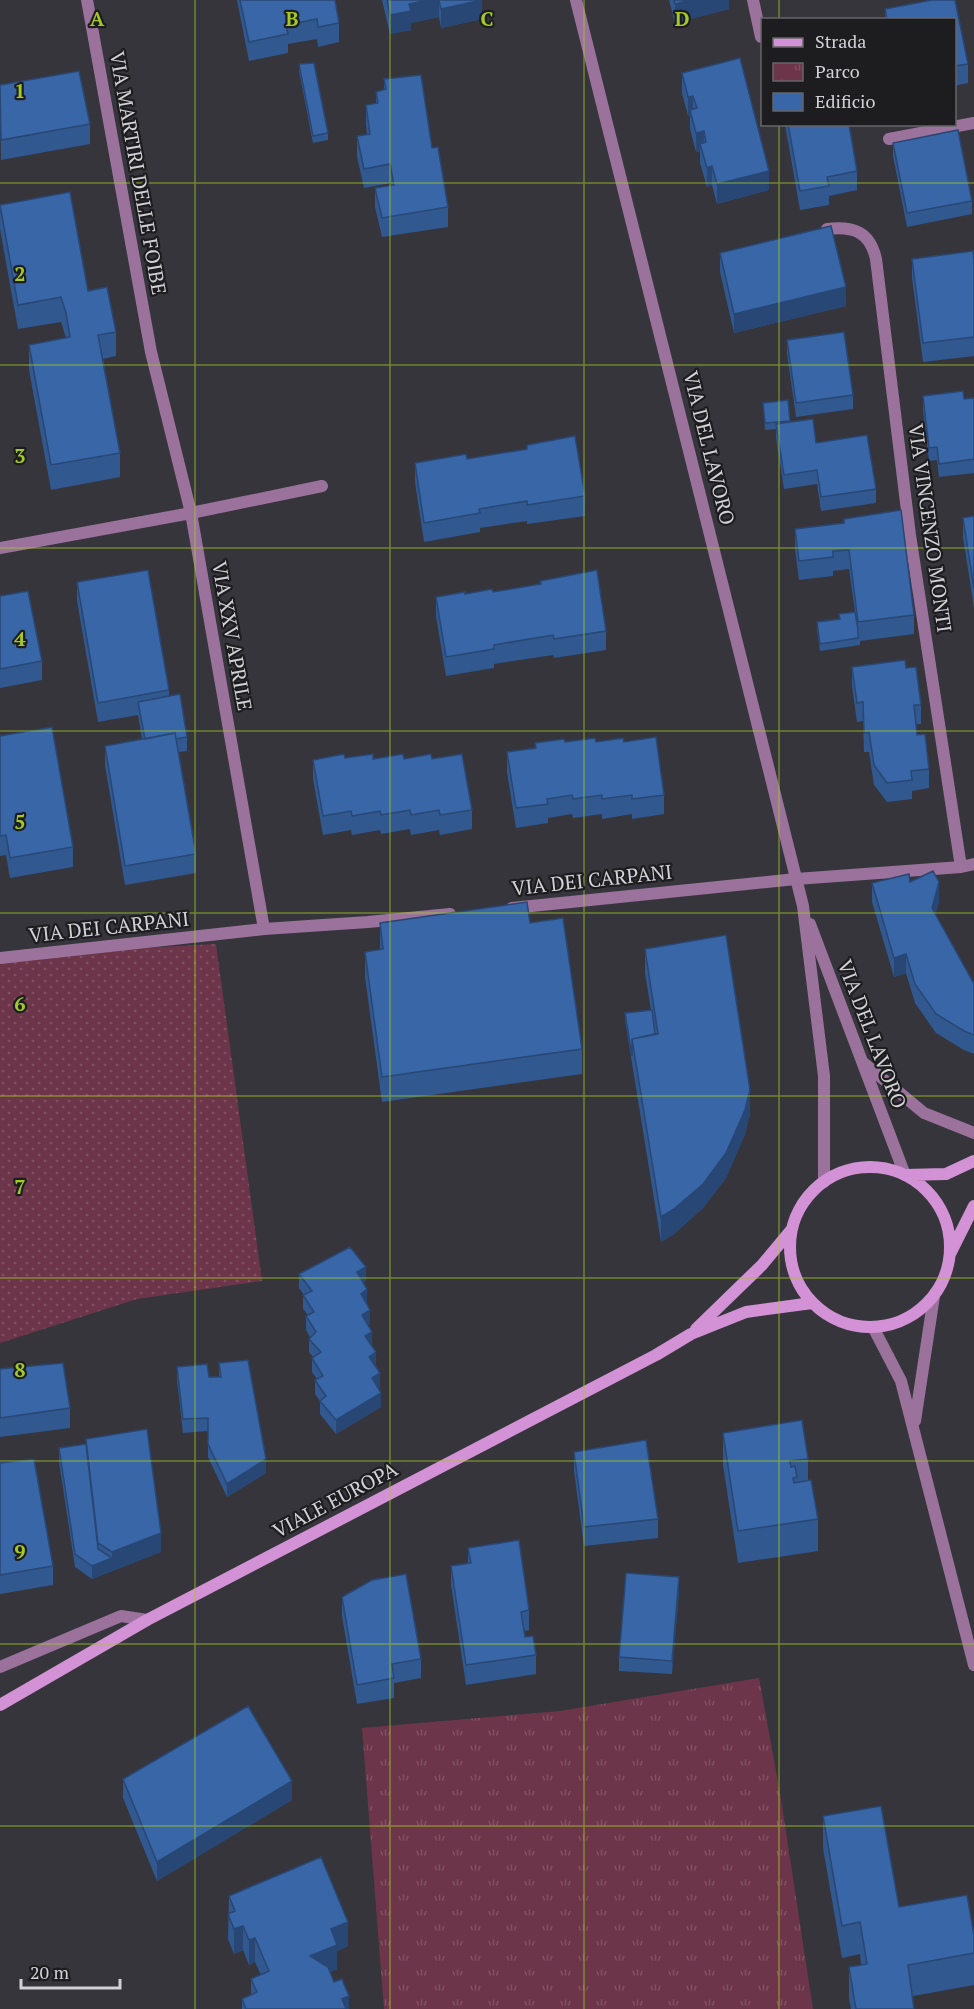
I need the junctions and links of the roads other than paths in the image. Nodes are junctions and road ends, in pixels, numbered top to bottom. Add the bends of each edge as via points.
1 (87, 0) edge
2 (576, 0) edge
3 (753, 0) edge
4 (761, 37) edge
5 (974, 123) edge
6 (889, 139) dead end
7 (827, 229) edge
8 (151, 352) joint
9 (322, 486) dead end
10 (191, 513) junction
11 (0, 548) edge
12 (968, 866) edge
13 (796, 879) junction
14 (803, 906) junction
15 (496, 909) edge
16 (461, 913) edge
17 (264, 929) junction
18 (0, 958) edge
19 (861, 1061) junction
20 (974, 1132) edge
21 (974, 1161) edge
22 (905, 1175) junction
23 (824, 1182) junction
24 (974, 1206) edge
25 (792, 1229) junction
26 (950, 1255) junction
27 (934, 1296) junction
28 (812, 1303) junction
29 (873, 1327) junction
30 (691, 1334) junction
31 (914, 1428) junction
32 (147, 1620) junction
33 (974, 1665) edge
34 (0, 1668) edge
35 (0, 1705) edge

1 - 8 street, VIA MARTIRI DELLE FOIBE
2 - 13 street, VIA DEL LAVORO
3 - 4 street
5 - 6 street
7 - 12 street, VIA VINCENZO MONTI via 848,228 864,236 874,249 909,535
8 - 10 street, VIA XXV APRILE
9 - 10 street
10 - 11 street
10 - 17 street, VIA XXV APRILE
12 - 13 street, VIA DEI CARPANI
13 - 14 street, VIA DEL LAVORO
13 - 15 street, VIA DEI CARPANI
14 - 19 street, VIA DEL LAVORO
14 - 23 street, VIA DEL LAVORO via 824,1076
16 - 17 street, VIA DEI CARPANI
17 - 18 street, VIA DEI CARPANI
19 - 20 street via 924,1113
19 - 22 street, VIA DEL LAVORO
21 - 22 main road via 946,1174
22 - 23 main road via 885,1168 863,1168
22 - 26 main road via 925,1189 940,1208 948,1231
23 - 25 main road via 809,1195
24 - 26 main road
25 - 28 main road via 790,1256 797,1281
25 - 30 main road, VIALE EUROPA via 762,1265
26 - 27 main road
27 - 29 main road via 896,1323
27 - 31 street
28 - 29 main road via 850,1325
28 - 30 main road, VIALE EUROPA via 746,1312
29 - 31 street via 901,1381
30 - 32 main road, VIALE EUROPA
31 - 33 street
32 - 34 street via 121,1616
32 - 35 main road, VIALE EUROPA

